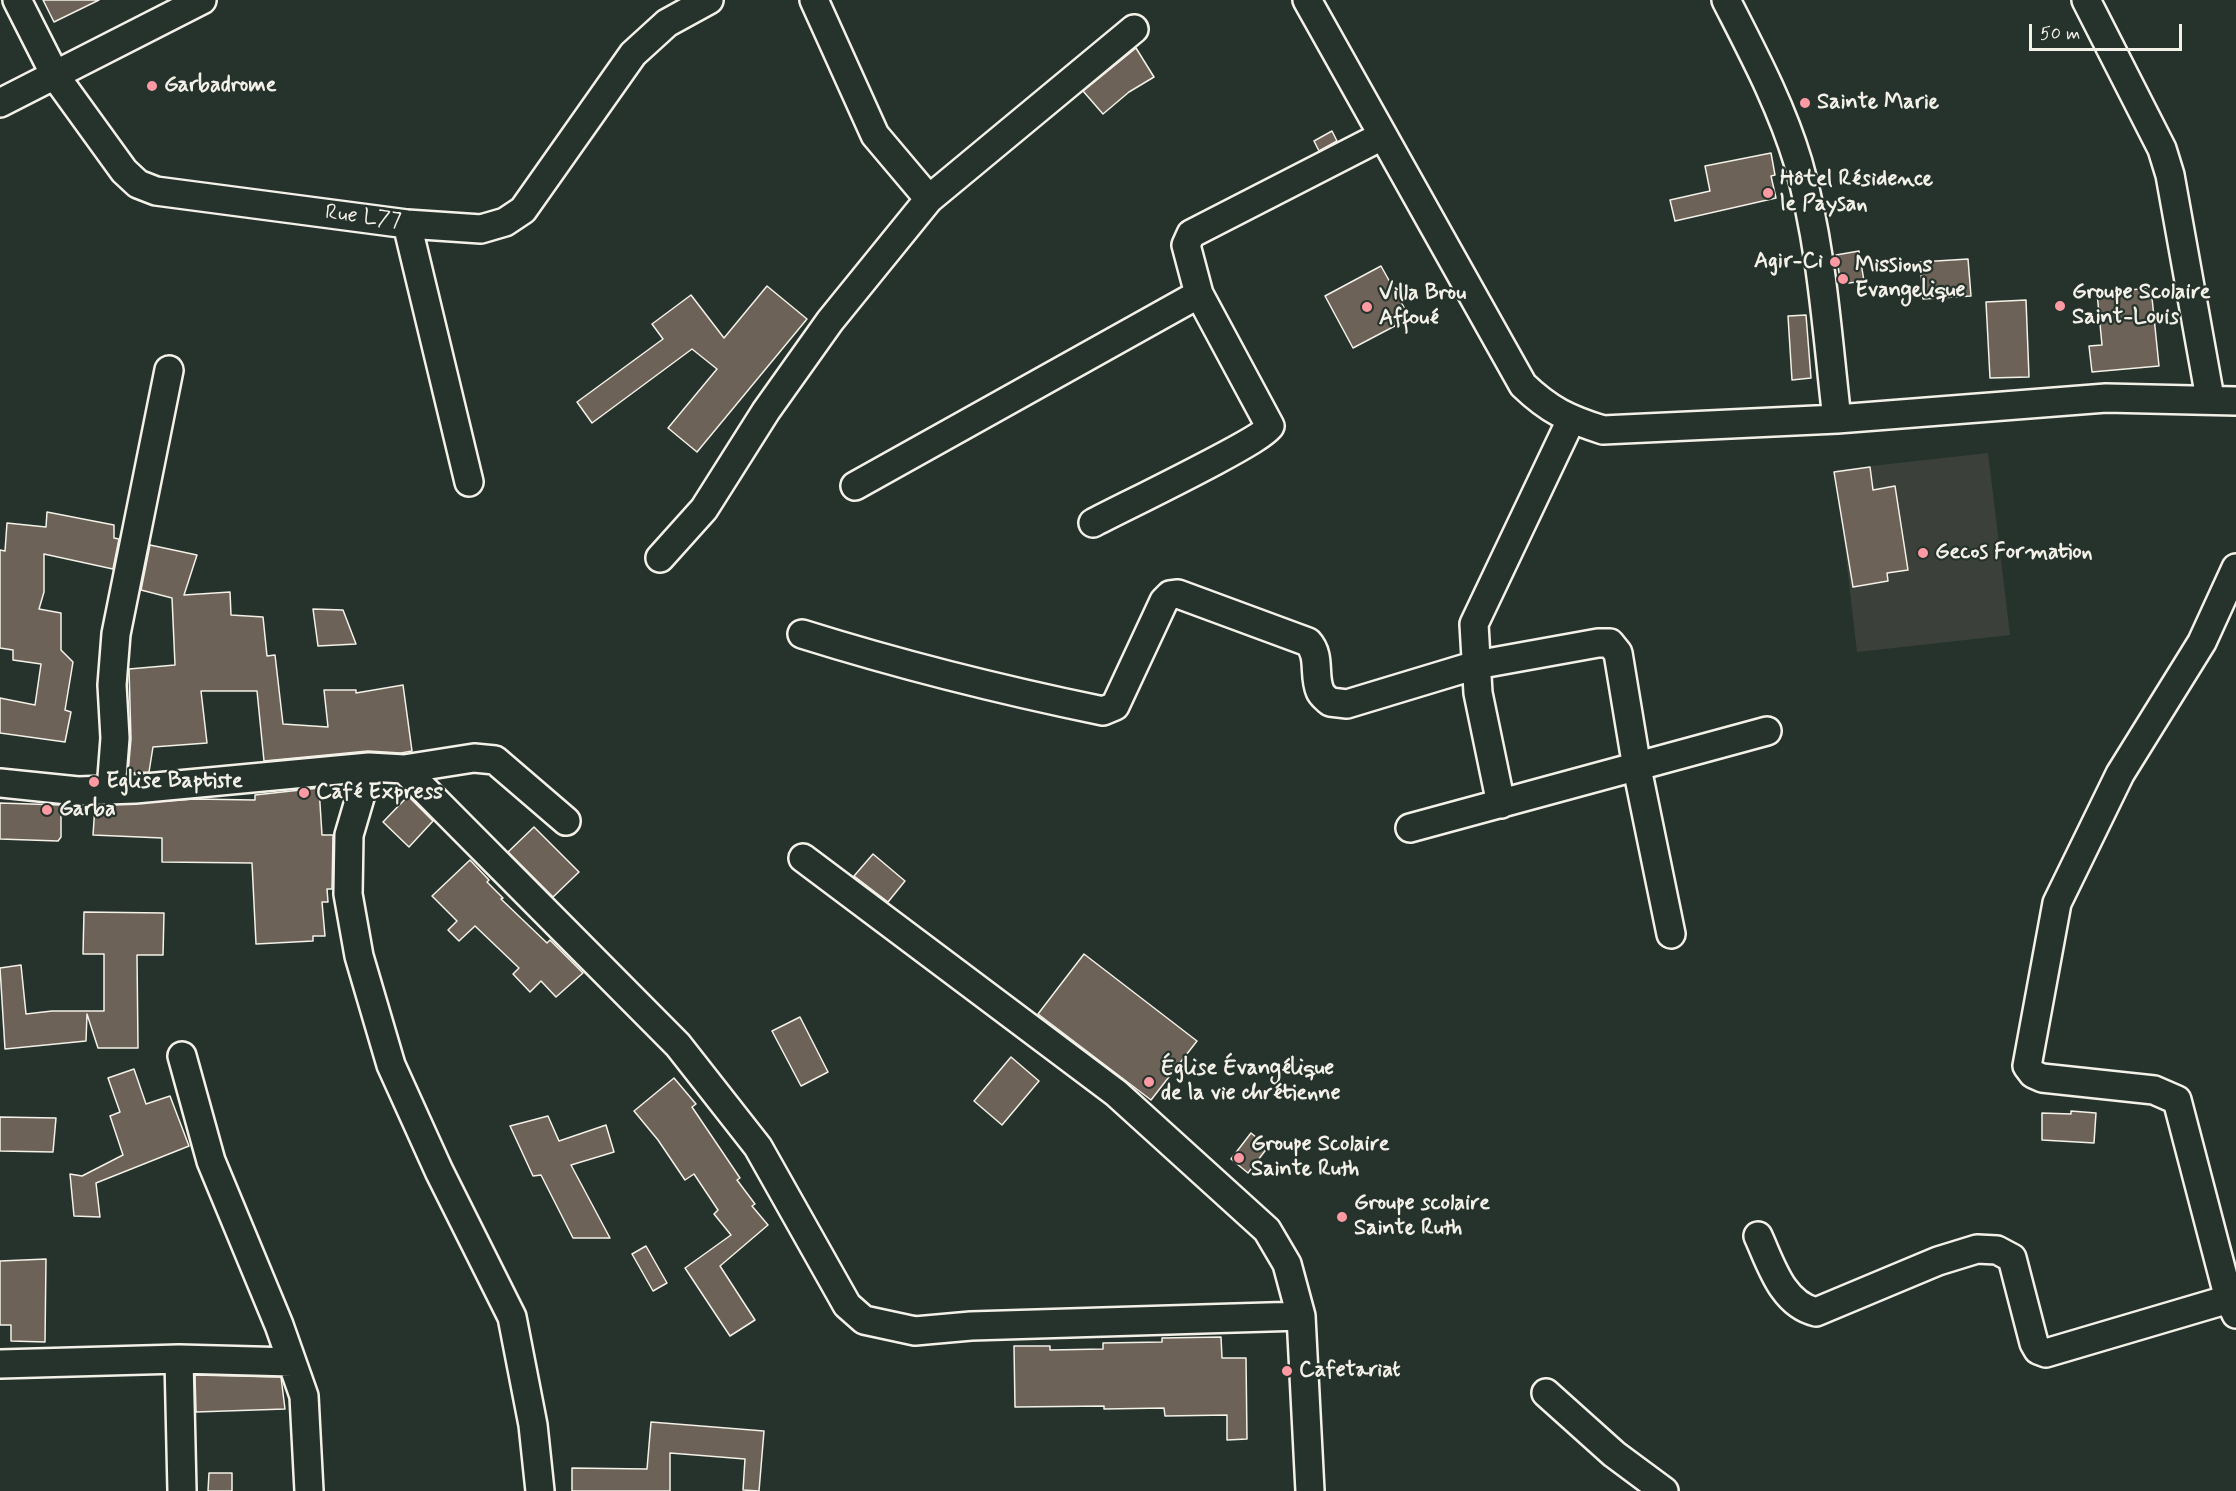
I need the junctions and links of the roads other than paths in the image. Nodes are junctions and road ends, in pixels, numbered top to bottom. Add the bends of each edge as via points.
1 (17, 0) edge
2 (202, 0) edge
3 (709, 0) edge
4 (814, 0) edge
5 (1307, 0) edge
6 (1726, 0) edge
7 (2086, 0) edge
8 (1134, 29) dead end
9 (56, 77) junction
10 (0, 103) edge
11 (1382, 136) junction
12 (929, 199) junction
13 (407, 224) junction
14 (1199, 294) junction
15 (169, 370) dead end
16 (2223, 400) edge
17 (1837, 419) junction
18 (1571, 420) junction
19 (469, 482) dead end
20 (855, 486) dead end
21 (1093, 523) dead end
22 (660, 558) dead end
23 (2236, 568) edge
24 (802, 634) dead end
25 (1476, 665) junction
26 (1767, 731) dead end
27 (369, 767) junction
28 (1637, 768) junction
29 (404, 769) junction
30 (0, 783) edge
31 (111, 790) junction
32 (1501, 804) junction
33 (566, 821) dead end
34 (1410, 828) dead end
35 (803, 858) dead end
36 (1671, 934) dead end
37 (182, 1056) dead end
38 (1758, 1236) dead end
39 (2233, 1306) edge
40 (1301, 1316) junction
41 (179, 1359) junction
42 (292, 1362) junction
43 (0, 1364) edge
44 (1546, 1393) dead end
45 (182, 1491) edge
46 (309, 1491) edge
47 (540, 1491) edge
48 (1310, 1491) edge
49 (1664, 1491) edge

1 - 9 street, Rue L77
2 - 9 street
3 - 13 street, Rue L77 via 667,23 633,54 523,210 505,222 482,229
4 - 12 street via 875,135
5 - 11 street
6 - 17 street via 1774,94 1798,163 1815,237
7 - 16 street via 2162,149
8 - 12 street
9 - 10 street
9 - 13 street, Rue L77 via 124,171 138,184 156,191
11 - 14 street via 1191,234 1186,245
11 - 18 street via 1522,385 1545,407
12 - 22 street via 830,321 704,508
13 - 19 street
14 - 20 street
14 - 21 street via 1270,426 1267,432
15 - 31 street via 116,634
16 - 17 street via 2106,398
17 - 18 street via 1603,430
18 - 25 street via 1476,615
23 - 39 street via 2202,642 2120,774 2057,903 2027,1066 2042,1078 2154,1090 2176,1100
24 - 25 street via 996,689 1103,711 1115,706 1164,601 1178,594 1308,642 1316,657 1320,692 1330,702 1347,704
25 - 28 street via 1610,644 1618,653
25 - 32 street
26 - 28 street
27 - 29 street
27 - 31 street
27 - 47 street via 349,835 348,894 359,956 391,1065 512,1317 533,1425
28 - 32 street
28 - 36 street
29 - 33 street via 474,758 495,760
29 - 40 street via 678,1045 758,1147 847,1305 864,1320 915,1331
30 - 31 street via 78,791
32 - 34 street
35 - 40 street via 1116,1094 1267,1230 1287,1264
37 - 42 street via 211,1161
38 - 39 street via 1780,1285 1803,1310 1816,1312 1938,1261 1977,1249 1998,1250 2012,1258 2034,1343 2046,1353
40 - 48 street
41 - 42 street
41 - 43 street
41 - 45 street
42 - 46 street via 304,1396
44 - 49 street via 1614,1454

